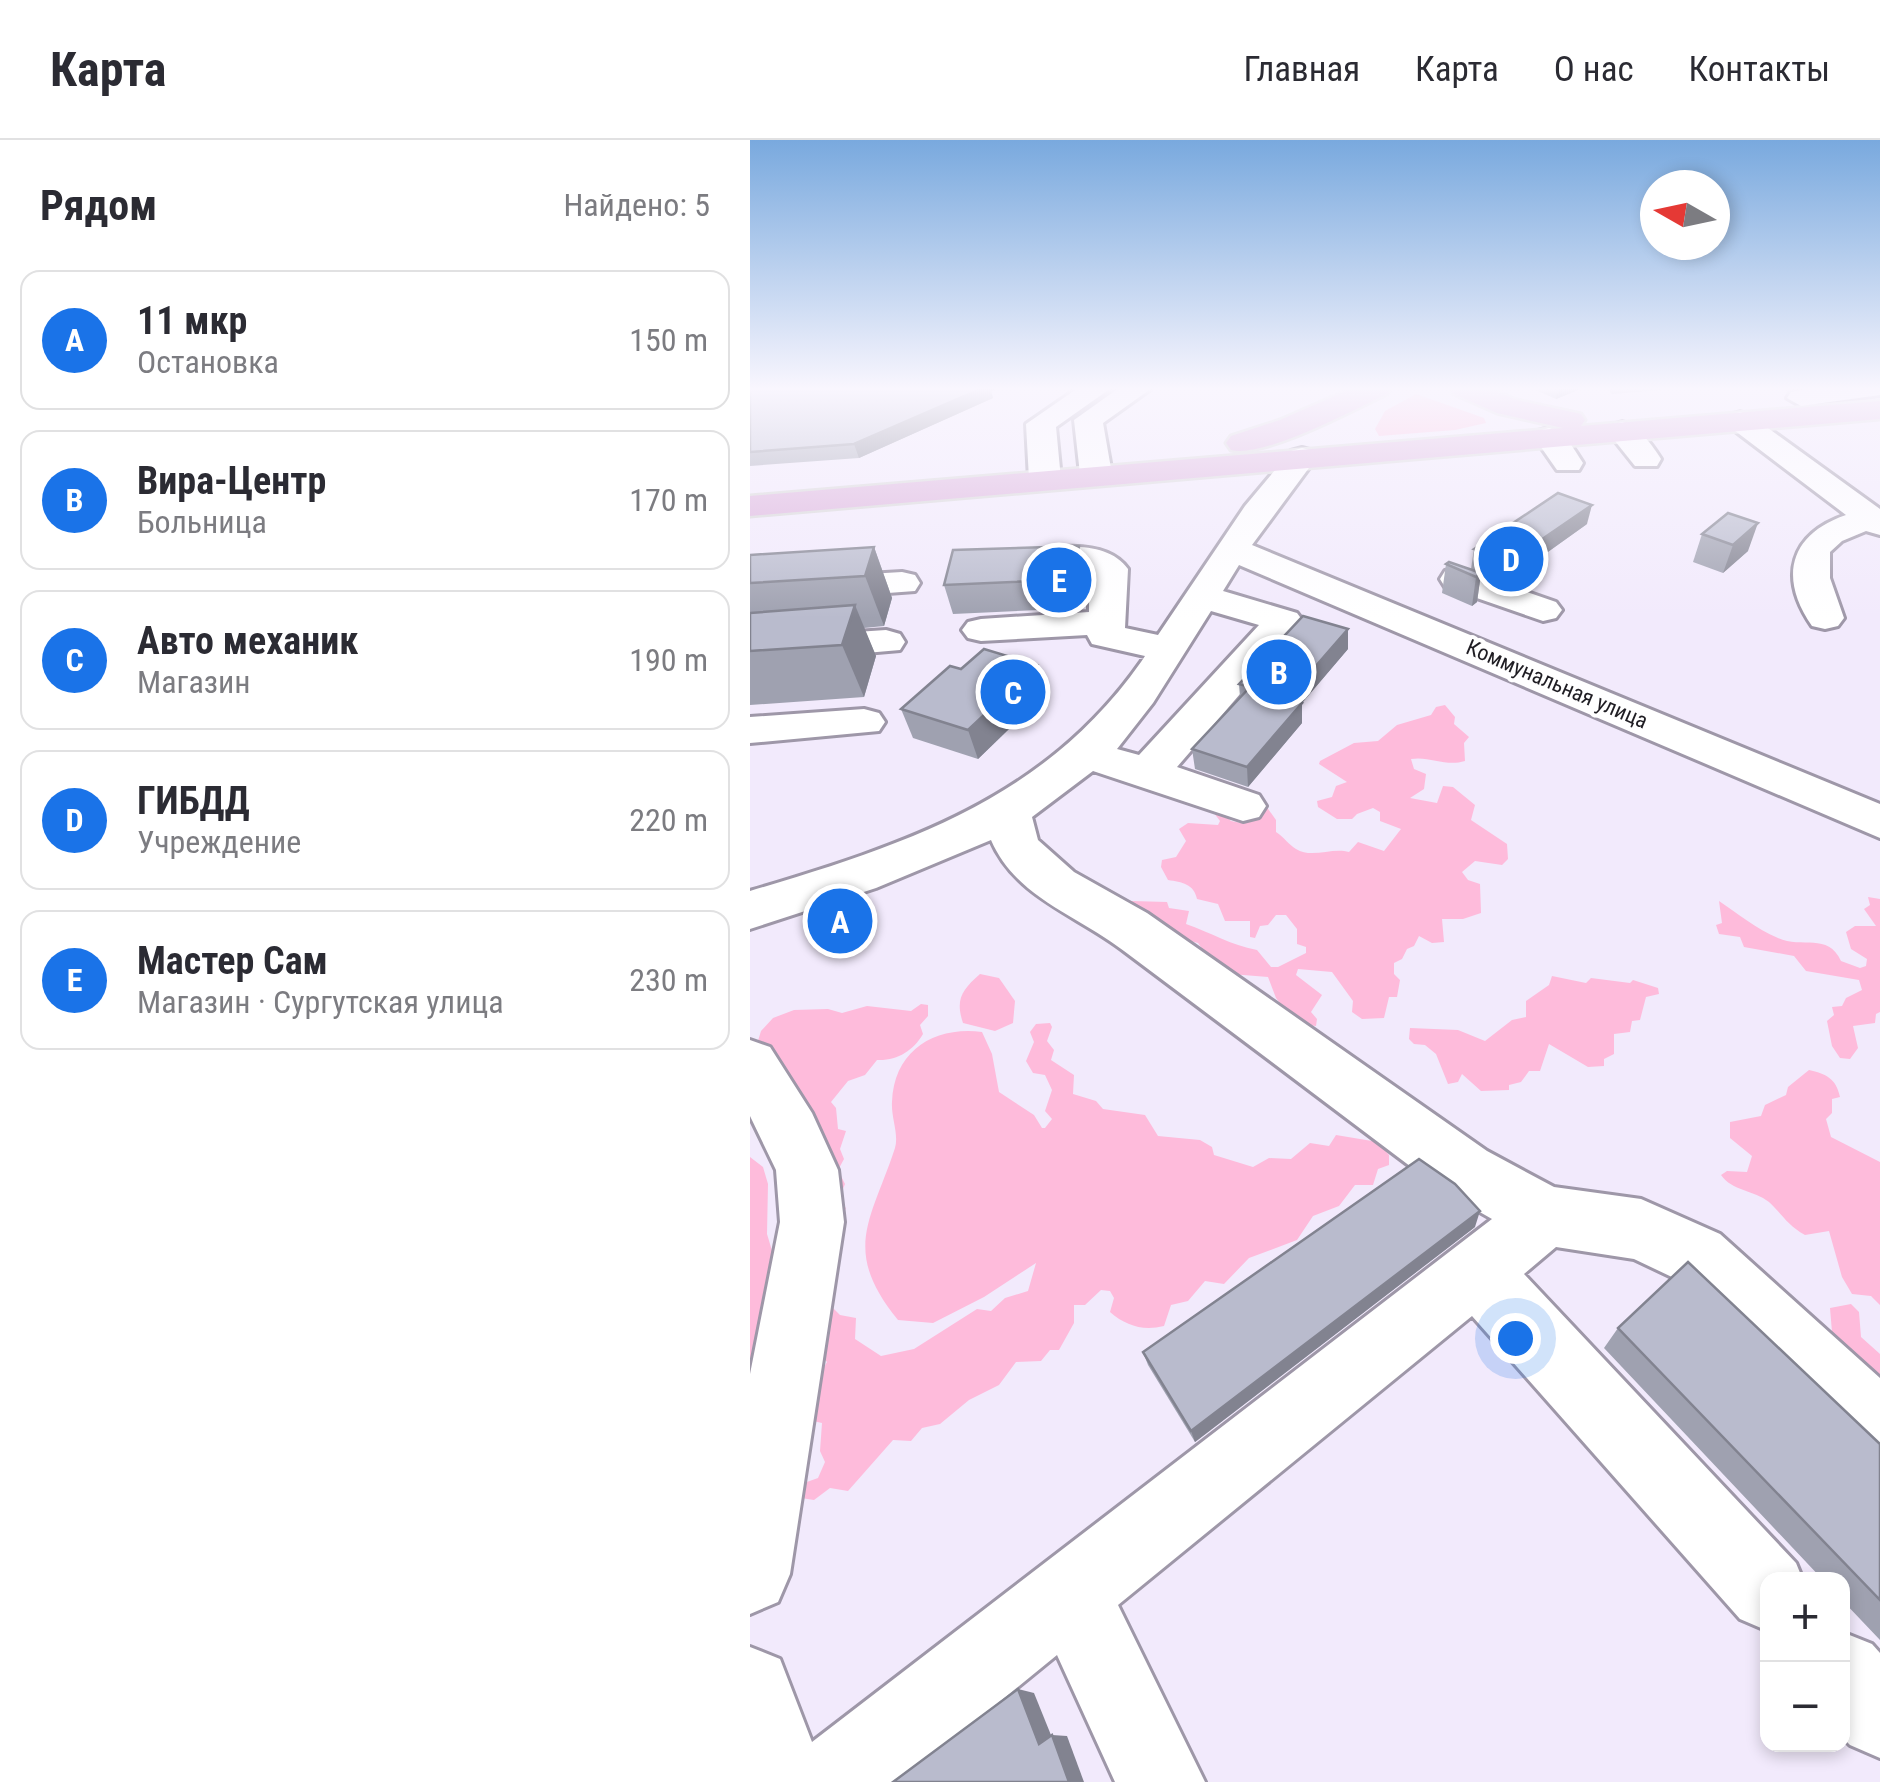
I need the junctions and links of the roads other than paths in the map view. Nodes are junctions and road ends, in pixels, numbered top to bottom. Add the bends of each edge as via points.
1 (1070, 465) edge
2 (1296, 465) edge
3 (1798, 465) edge
4 (1044, 467) joint
5 (750, 506) edge
6 (1875, 522) edge
7 (1232, 549) junction
8 (1022, 563) edge
9 (1458, 578) edge
10 (902, 583) dead end
11 (750, 592) edge
12 (1202, 596) junction
13 (1543, 610) dead end
14 (1825, 618) dead end
15 (1106, 622) junction
16 (981, 630) dead end
17 (886, 642) dead end
18 (1169, 648) junction
19 (750, 651) edge
20 (864, 722) dead end
21 (750, 730) edge
22 (1088, 755) junction
23 (1148, 773) junction
24 (1243, 806) dead end
25 (1008, 814) junction
26 (1880, 822) edge
27 (750, 910) edge
28 (750, 1064) edge
29 (1546, 1216) junction
30 (1476, 1271) junction
31 (1880, 1427) edge
32 (750, 1574) edge
33 (1760, 1582) edge
34 (1070, 1593) junction
35 (1850, 1683) edge
36 (750, 1689) edge
37 (1880, 1715) edge
38 (784, 1782) edge
39 (832, 1782) edge
40 (1161, 1782) edge

1 - 4 main road
2 - 7 street
3 - 6 street
4 - 5 main road
6 - 14 street via 1834,529 1811,550 1807,563
7 - 12 street
7 - 26 street, Коммунальная улица via 1330,584
8 - 15 street via 1103,562 1110,569
9 - 13 street
10 - 11 street
12 - 18 street
12 - 23 street via 1284,621
15 - 16 street
15 - 18 street via 1106,636
17 - 19 street
18 - 22 street
20 - 21 street
22 - 23 street
22 - 25 street
23 - 24 street
25 - 27 street via 895,862
25 - 29 street via 1018,848 1040,871 1144,938 1466,1171
28 - 32 street via 807,1170 812,1222
29 - 30 street
29 - 31 street via 1641,1230 1697,1256
30 - 33 street
30 - 34 street
34 - 39 street
34 - 40 street
35 - 37 street
36 - 38 street

